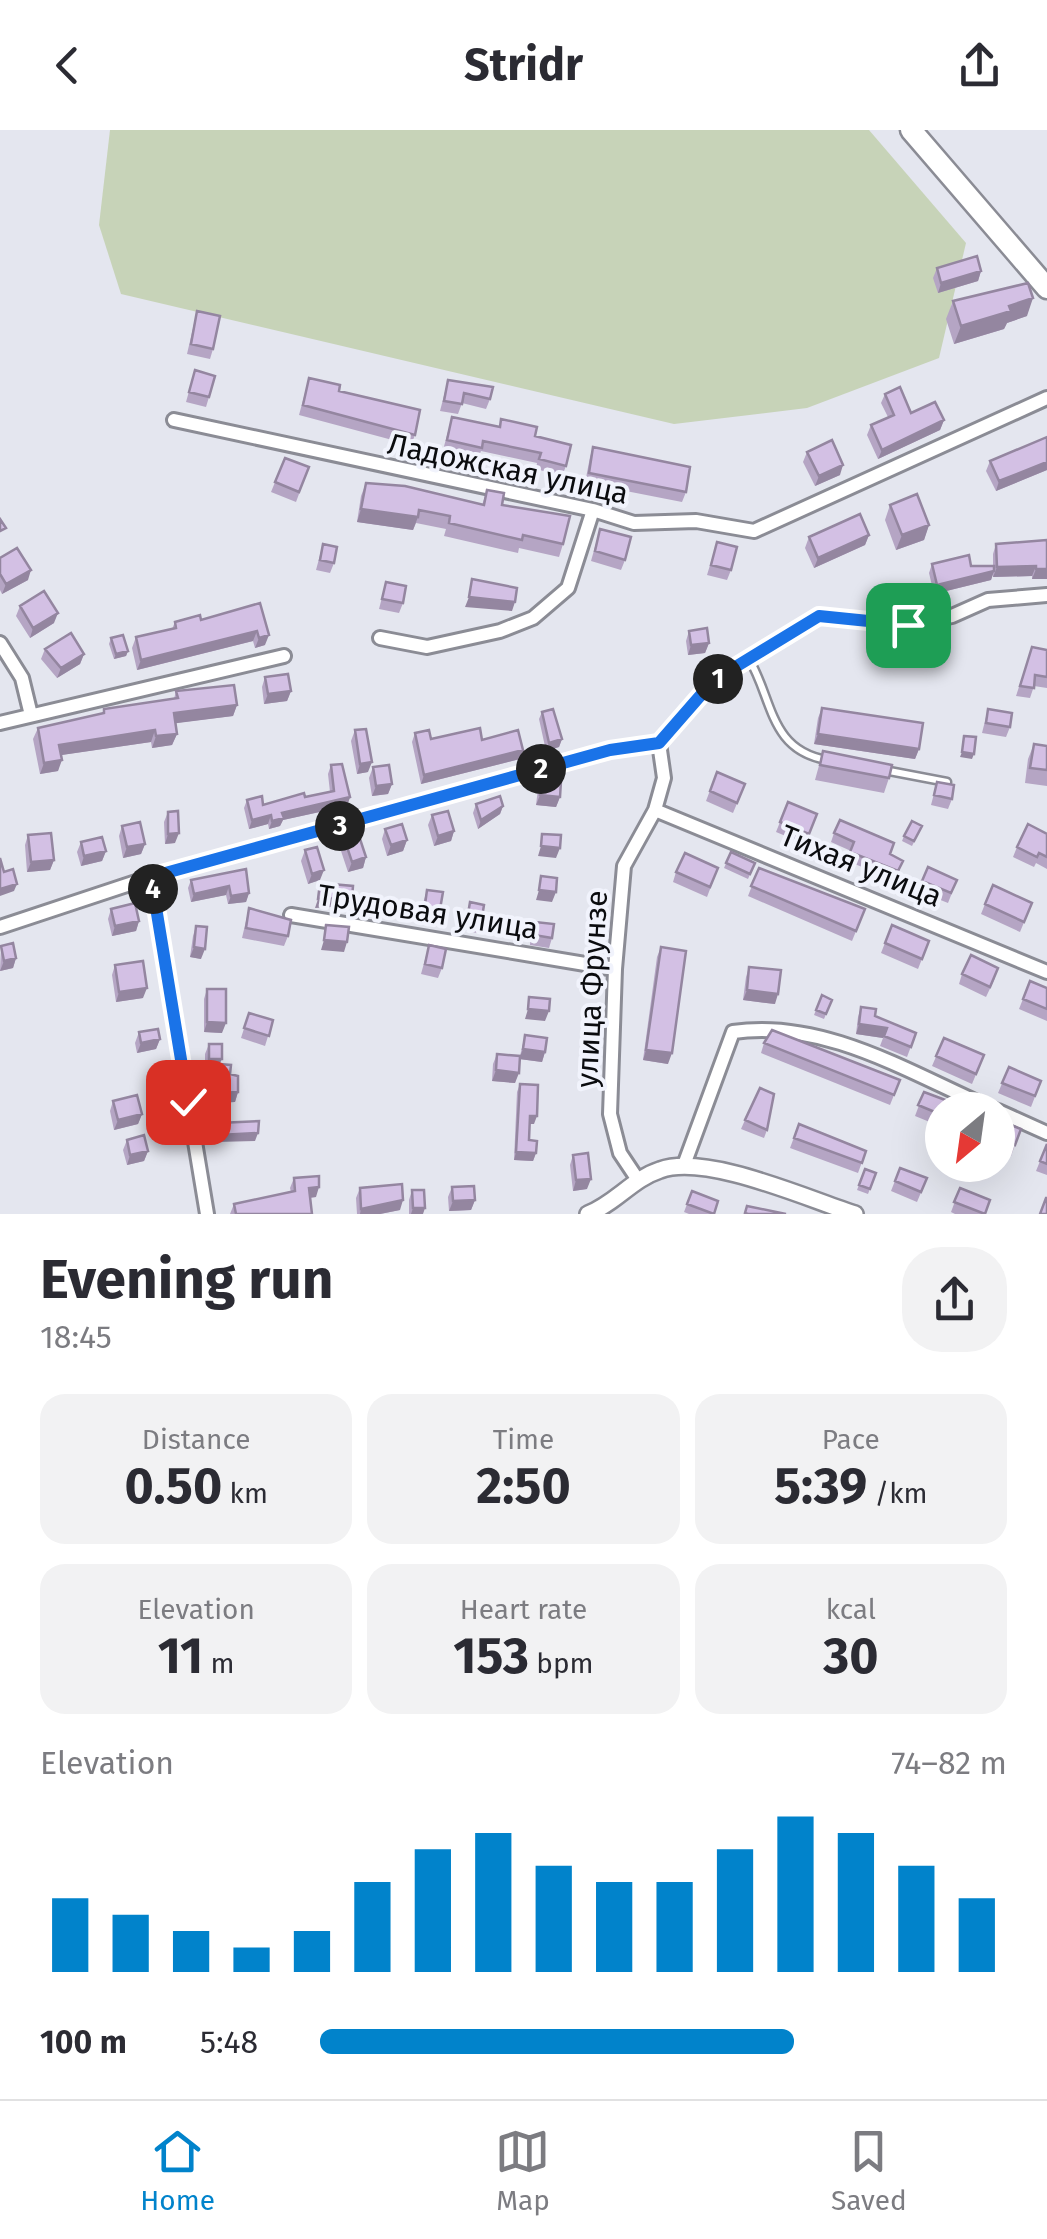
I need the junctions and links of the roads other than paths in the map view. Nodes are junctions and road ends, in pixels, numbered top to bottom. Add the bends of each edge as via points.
1 (912, 130) edge
2 (1047, 288) edge
3 (1047, 398) edge
4 (174, 420) dead end
5 (593, 510) junction
6 (1047, 595) edge
7 (380, 638) dead end
8 (0, 643) edge
9 (284, 656) dead end
10 (749, 660) junction
11 (31, 715) junction
12 (0, 723) edge
13 (659, 743) junction
14 (833, 762) edge
15 (871, 768) edge
16 (947, 782) edge
17 (655, 810) junction
18 (151, 877) junction
19 (290, 915) edge
20 (0, 927) edge
21 (616, 969) junction
22 (1047, 972) edge
23 (953, 1092) edge
24 (1015, 1119) edge
25 (1047, 1133) edge
26 (684, 1165) junction
27 (638, 1180) junction
28 (609, 1210) edge
29 (208, 1214) edge
30 (588, 1214) edge
31 (854, 1214) edge

1 - 2 main road
3 - 5 street, Ладожская улица via 754,531 696,521 634,523
4 - 5 street, Ладожская улица
5 - 7 street via 568,588 533,618 427,646
6 - 10 street via 988,600 908,625 819,616
8 - 11 street via 22,678
9 - 11 street
10 - 13 street via 714,680
10 - 14 lane via 762,681 766,709 787,740
11 - 12 street
13 - 17 street, улица Фрунзе via 664,778
13 - 18 street via 610,750
15 - 16 lane
17 - 21 street, улица Фрунзе via 624,866
17 - 22 street, Тихая улица
18 - 20 street
18 - 29 street
19 - 21 street, Трудовая улица
21 - 27 street, улица Фрунзе via 610,1114 620,1153
23 - 26 street via 830,1038 757,1028 733,1032
24 - 25 street
26 - 27 street
26 - 31 street
27 - 28 street
28 - 30 street

